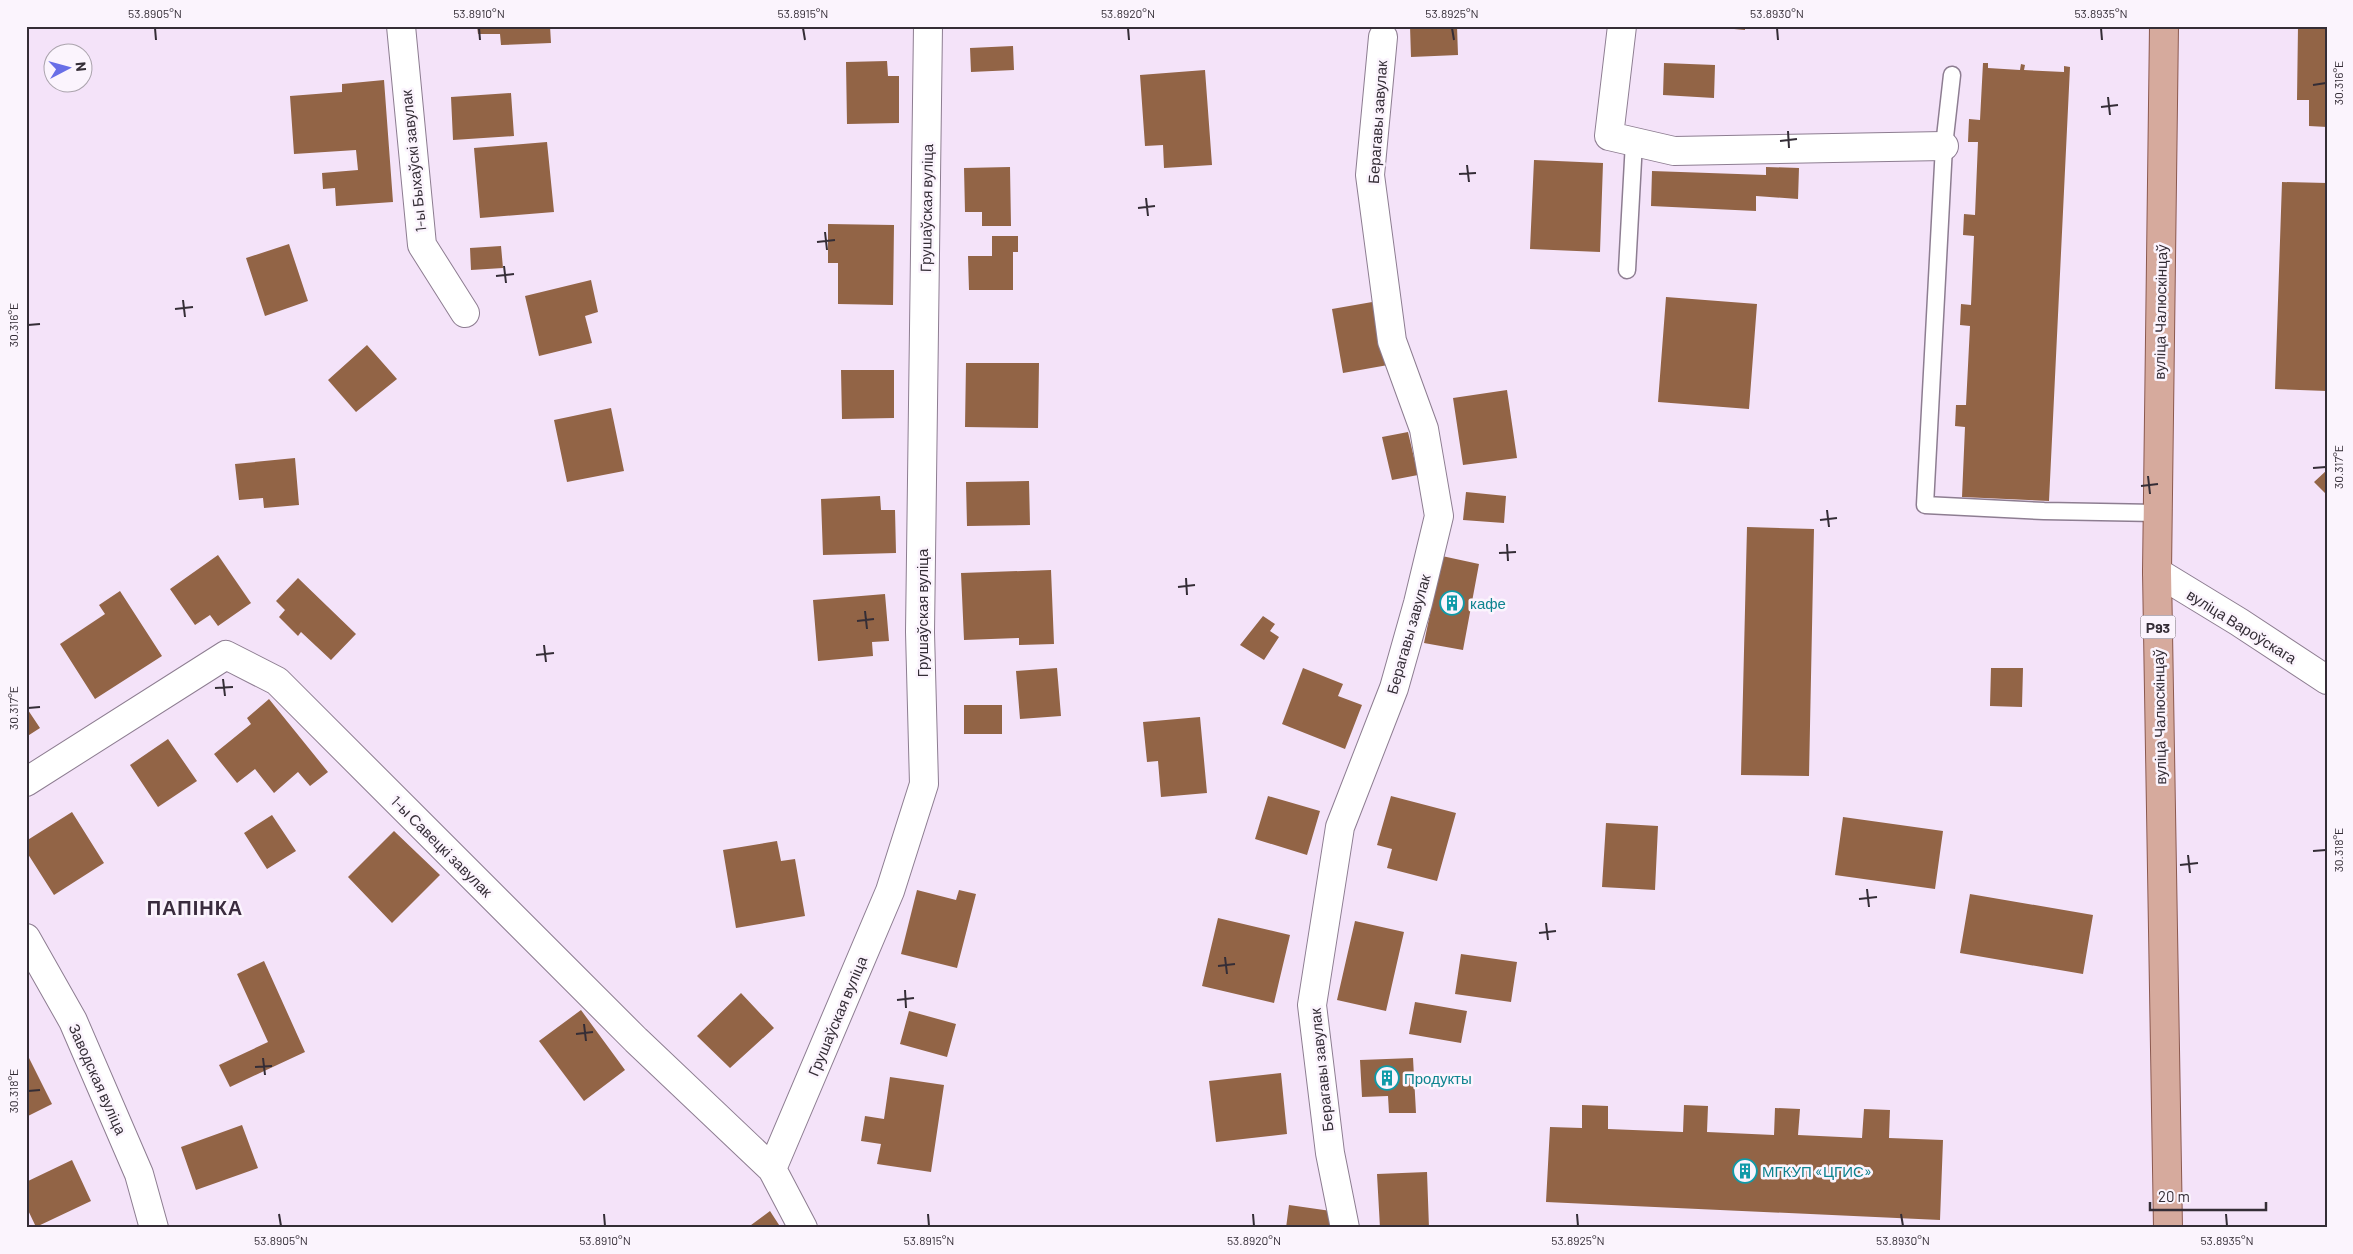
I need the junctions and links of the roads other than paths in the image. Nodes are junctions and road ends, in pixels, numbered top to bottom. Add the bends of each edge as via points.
1 (400, 26) edge
2 (928, 26) edge
3 (1622, 26) edge
4 (2164, 26) edge
5 (1383, 38) dead end
6 (1952, 75) dead end
7 (1634, 142) junction
8 (1944, 146) junction
9 (1627, 270) dead end
10 (465, 313) dead end
11 (2157, 513) junction
12 (2157, 572) junction
13 (2327, 680) edge
14 (26, 782) edge
15 (26, 938) edge
16 (772, 1170) junction
17 (154, 1228) edge
18 (803, 1228) edge
19 (1345, 1228) edge
20 (2168, 1228) edge

1 - 10 street, 1-ы Быхаўскі завулак via 422,245
2 - 16 street, Грушаўская вуліца via 920,632 924,784 890,891
3 - 7 street via 1609,136
4 - 11 main road, вуліца Чалюскінцаў / Р93
5 - 19 street, Берагавы завулак via 1370,175 1392,341 1424,430 1439,516 1394,688 1340,827 1312,1005 1330,1153
6 - 8 lane
7 - 8 street via 1674,151
7 - 9 lane
8 - 11 lane via 1925,505
11 - 12 main road, вуліца Чалюскінцаў / Р93
12 - 13 street, вуліца Вароўскага
12 - 20 main road, вуліца Чалюскінцаў / Р93
14 - 16 street, 1-ы Савецкі завулак via 226,655 277,681 629,1033
15 - 17 street, Заводская вуліца via 77,1030 140,1174
16 - 18 street, 1-ы Савецкі завулак

